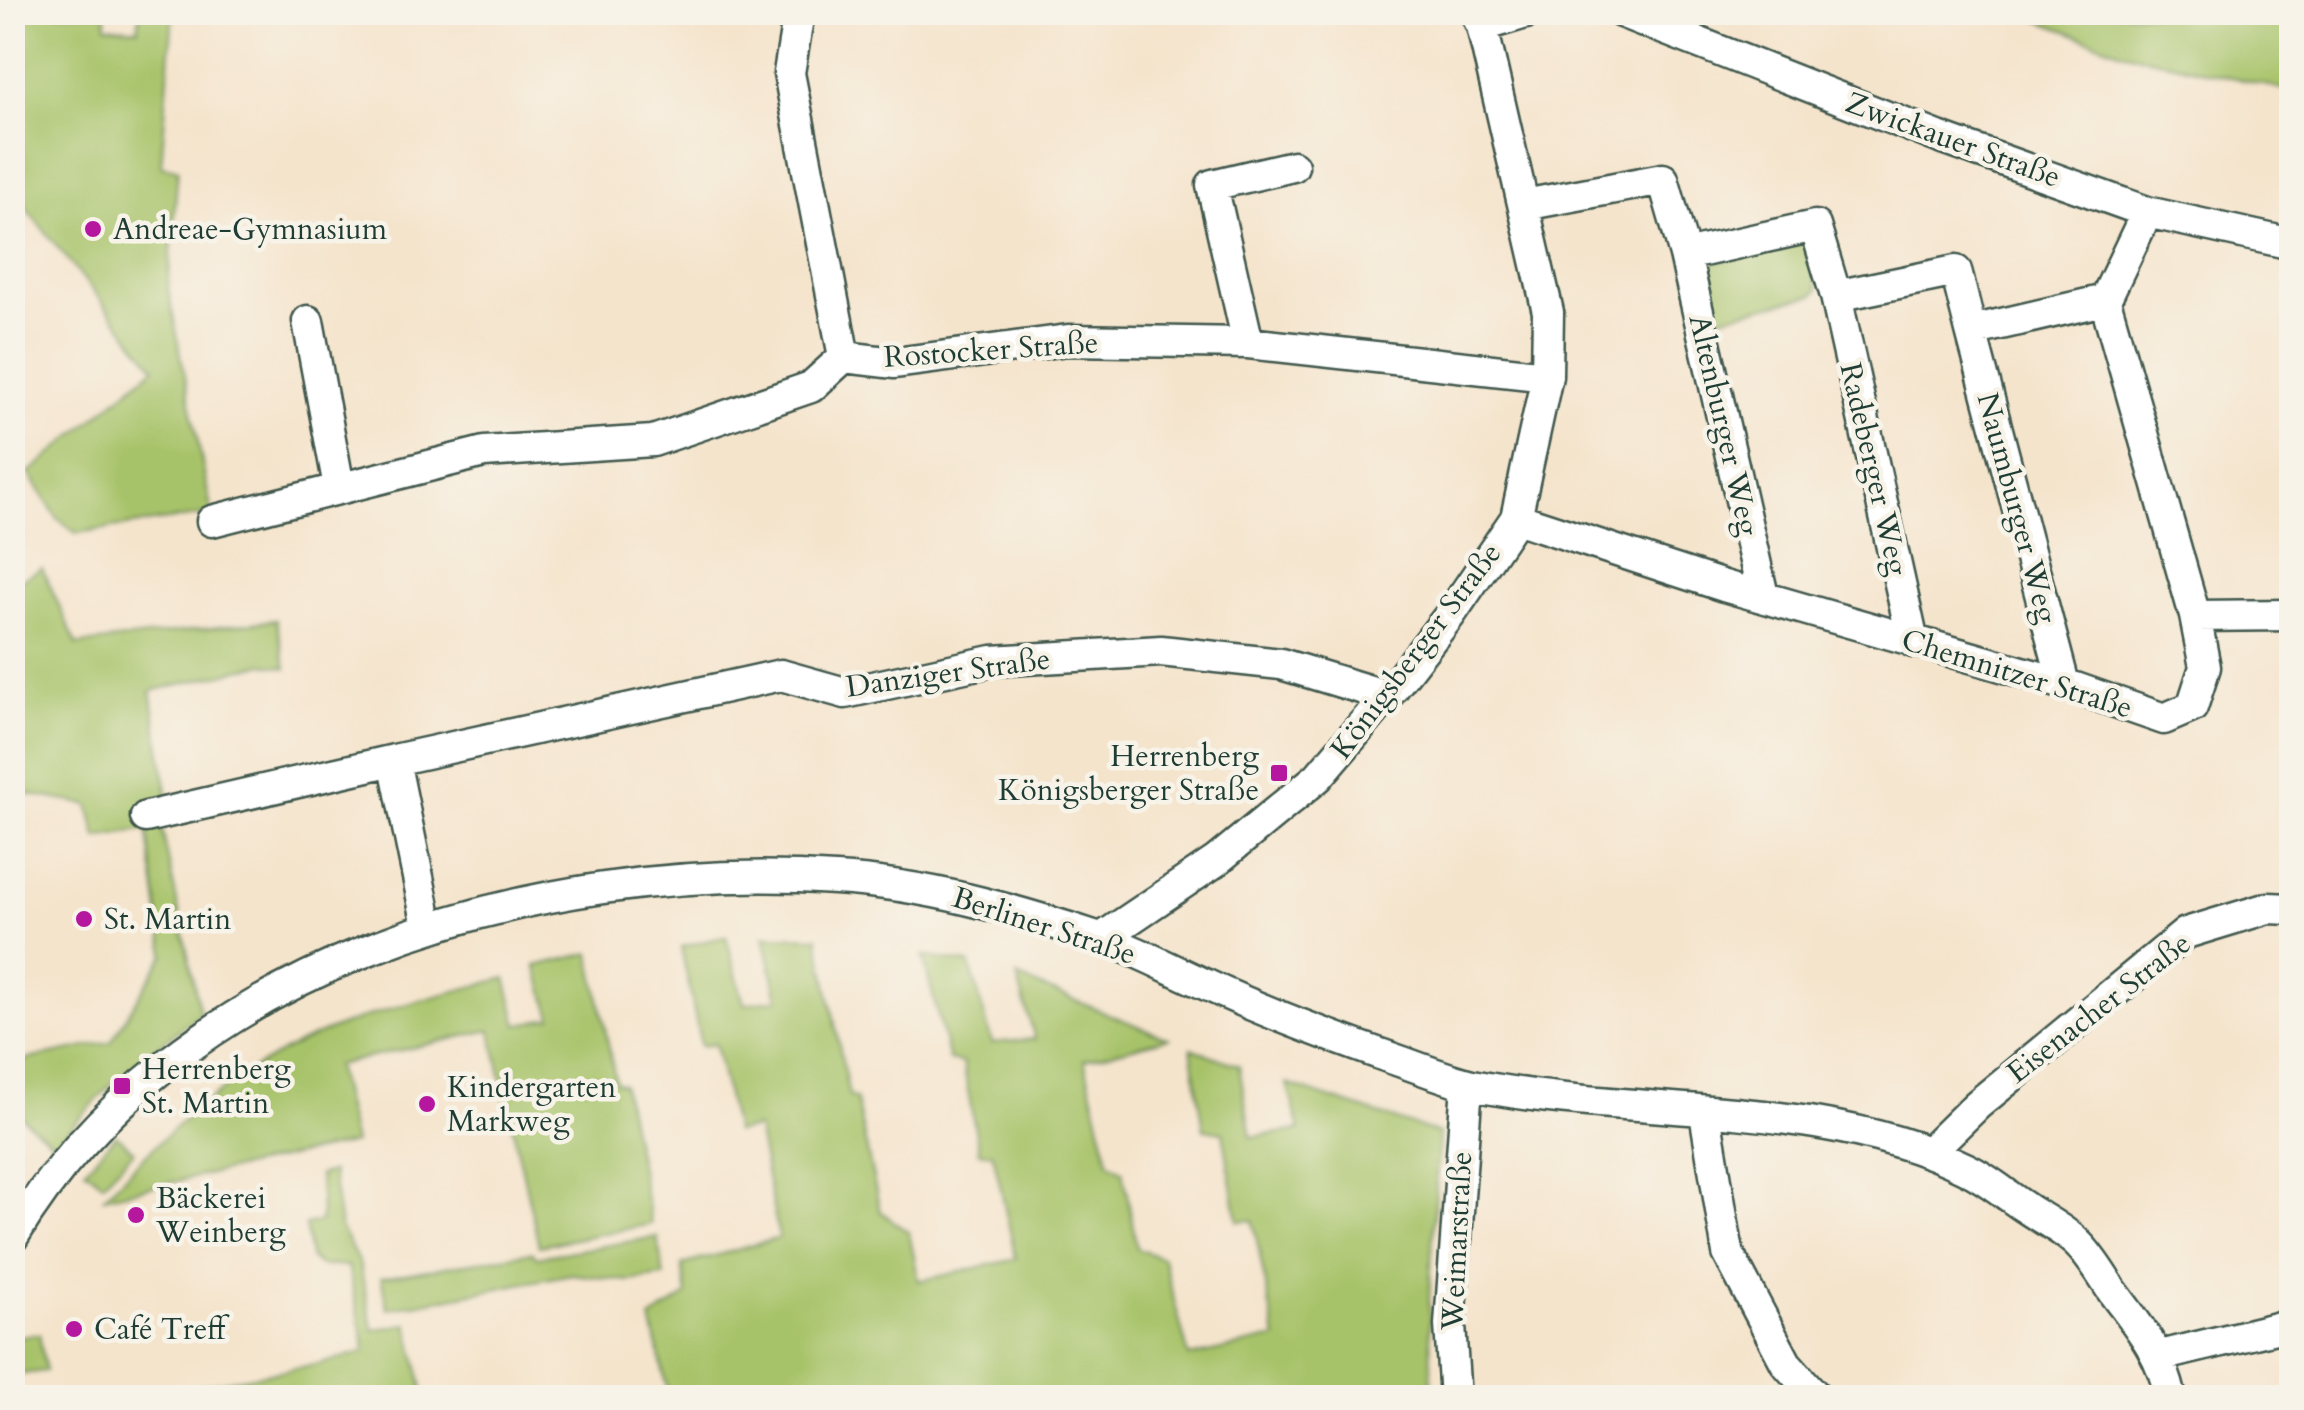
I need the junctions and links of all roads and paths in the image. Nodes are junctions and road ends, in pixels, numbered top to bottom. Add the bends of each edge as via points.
1 (799, 12) edge
2 (1529, 12) edge
3 (1621, 12) edge
4 (1478, 19) edge
5 (1292, 166) dead end
6 (1524, 205) junction
7 (2148, 212) junction
8 (2292, 244) edge
9 (1685, 255) junction
10 (1836, 296) junction
11 (2105, 300) junction
12 (308, 321) dead end
13 (1971, 331) junction
14 (1248, 343) junction
15 (844, 356) junction
16 (1548, 376) junction
17 (339, 487) junction
18 (1516, 518) junction
19 (212, 522) dead end
20 (1763, 596) junction
21 (2292, 615) edge
22 (2195, 616) junction
23 (1913, 642) junction
24 (2064, 684) junction
25 (1387, 696) junction
26 (394, 760) junction
27 (146, 817) dead end
28 (2292, 910) edge
29 (428, 926) junction
30 (1102, 938) junction
31 (1467, 1084) junction
32 (1705, 1112) junction
33 (1929, 1152) junction
34 (12, 1238) edge
35 (2292, 1324) edge
36 (2160, 1356) junction
37 (1454, 1398) edge
38 (1817, 1398) edge
39 (2170, 1398) edge

1 - 15 street, Rostocker Straße via 789,73
2 - 4 street
3 - 7 street, Zwickauer Straße
4 - 6 street, Königsberger Straße
5 - 14 street via 1212,185
6 - 9 street, Altenburger Weg via 1663,179
6 - 16 street, Königsberger Straße via 1548,312
7 - 8 street, Zwickauer Straße
7 - 11 street
9 - 10 street, Radeberger Weg via 1816,226
9 - 20 street, Altenburger Weg
10 - 13 street, Naumburger Weg via 1956,270
10 - 23 street, Radeberger Weg
11 - 13 street
11 - 22 street, Chemnitzer Straße
12 - 17 street
13 - 24 street, Naumburger Weg
14 - 15 street, Rostocker Straße via 1068,340 894,364
14 - 16 street, Rostocker Straße
15 - 17 street via 810,387 653,441 484,452
16 - 18 street, Königsberger Straße
17 - 19 street
18 - 20 street, Chemnitzer Straße
18 - 25 street, Königsberger Straße
20 - 23 street, Chemnitzer Straße
21 - 22 street
22 - 24 street, Chemnitzer Straße via 2205,667 2192,708 2164,719
23 - 24 street, Chemnitzer Straße
25 - 26 street, Danziger Straße via 1281,664 1162,651 992,661 845,693 780,675
25 - 30 street, Königsberger Straße via 1318,777 1216,861
26 - 27 street, Danziger Straße
26 - 29 street
28 - 33 street, Eisenacher Straße via 2268,908 2186,934
29 - 30 street, Berliner Straße via 604,886 741,875 930,890
29 - 34 street, Berliner Straße via 284,989 194,1043 120,1101
30 - 31 street, Berliner Straße via 1284,1020
31 - 32 street, Berliner Straße
31 - 37 street, Weimarstraße via 1450,1325
32 - 33 street, Berliner Straße via 1858,1130
32 - 38 street via 1728,1253 1786,1363
33 - 36 street, Berliner Straße via 1971,1170 2076,1242
35 - 36 street
36 - 39 street, Berliner Straße

